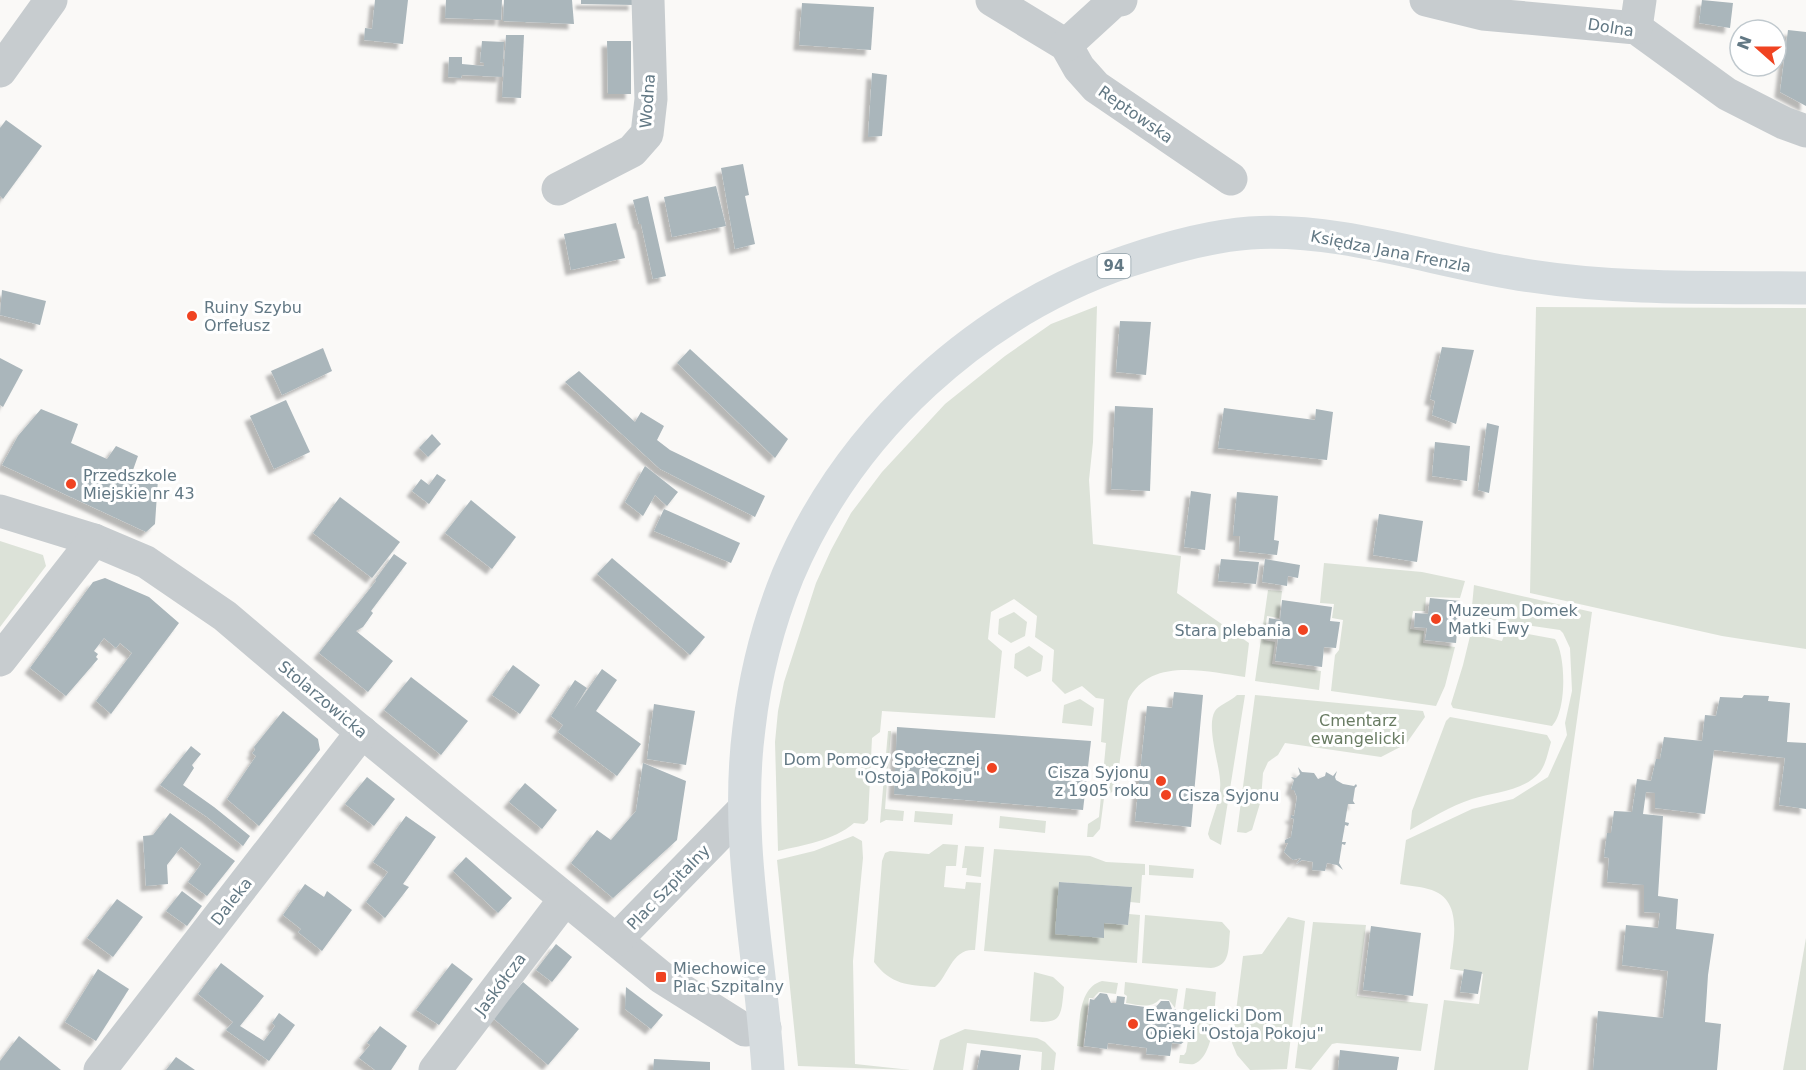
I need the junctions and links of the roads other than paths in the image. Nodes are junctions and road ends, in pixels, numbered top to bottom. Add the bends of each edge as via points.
1 (51, 0) edge
2 (648, 0) edge
3 (992, 0) edge
4 (1121, 0) edge
5 (1426, 0) edge
6 (1483, 7) edge
7 (1638, 14) edge
8 (1066, 45) junction
9 (0, 71) edge
10 (1806, 132) edge
11 (1231, 179) dead end
12 (558, 189) dead end
13 (1806, 288) edge
14 (0, 511) edge
15 (94, 540) junction
16 (0, 660) edge
17 (362, 732) junction
18 (743, 810) junction
19 (566, 899) junction
20 (616, 940) junction
21 (765, 1028) junction
22 (100, 1070) edge
23 (435, 1070) edge
24 (768, 1070) edge

1 - 9 street
2 - 12 street, Wodna via 651,99 647,134 632,151
3 - 8 street, Reptowska
4 - 8 street via 1114,1
5 - 6 street, Dolna
6 - 7 street, Dolna
7 - 10 street, Dolna via 1727,94
8 - 11 street, Reptowska via 1096,87
13 - 18 main road, Księdza Jana Frenzla / 94 via 1574,282 1489,270 1334,237 1248,233 1146,255 1049,294 995,327 924,382 855,460 831,495 807,536 771,621 751,711
14 - 15 street, Stolarzowicka
15 - 16 street
15 - 17 street, Stolarzowicka via 146,562 225,616
17 - 19 street, Stolarzowicka
17 - 22 street, Daleka
18 - 20 street, Plac Szpitalny
18 - 21 main road, Księdza Jana Frenzla / 94
19 - 20 street, Stolarzowicka
19 - 23 street, Jaskółcza
20 - 21 street, Plac Szpitalny via 661,977 745,1030
21 - 24 main road, Księdza Jana Frenzla / 94

